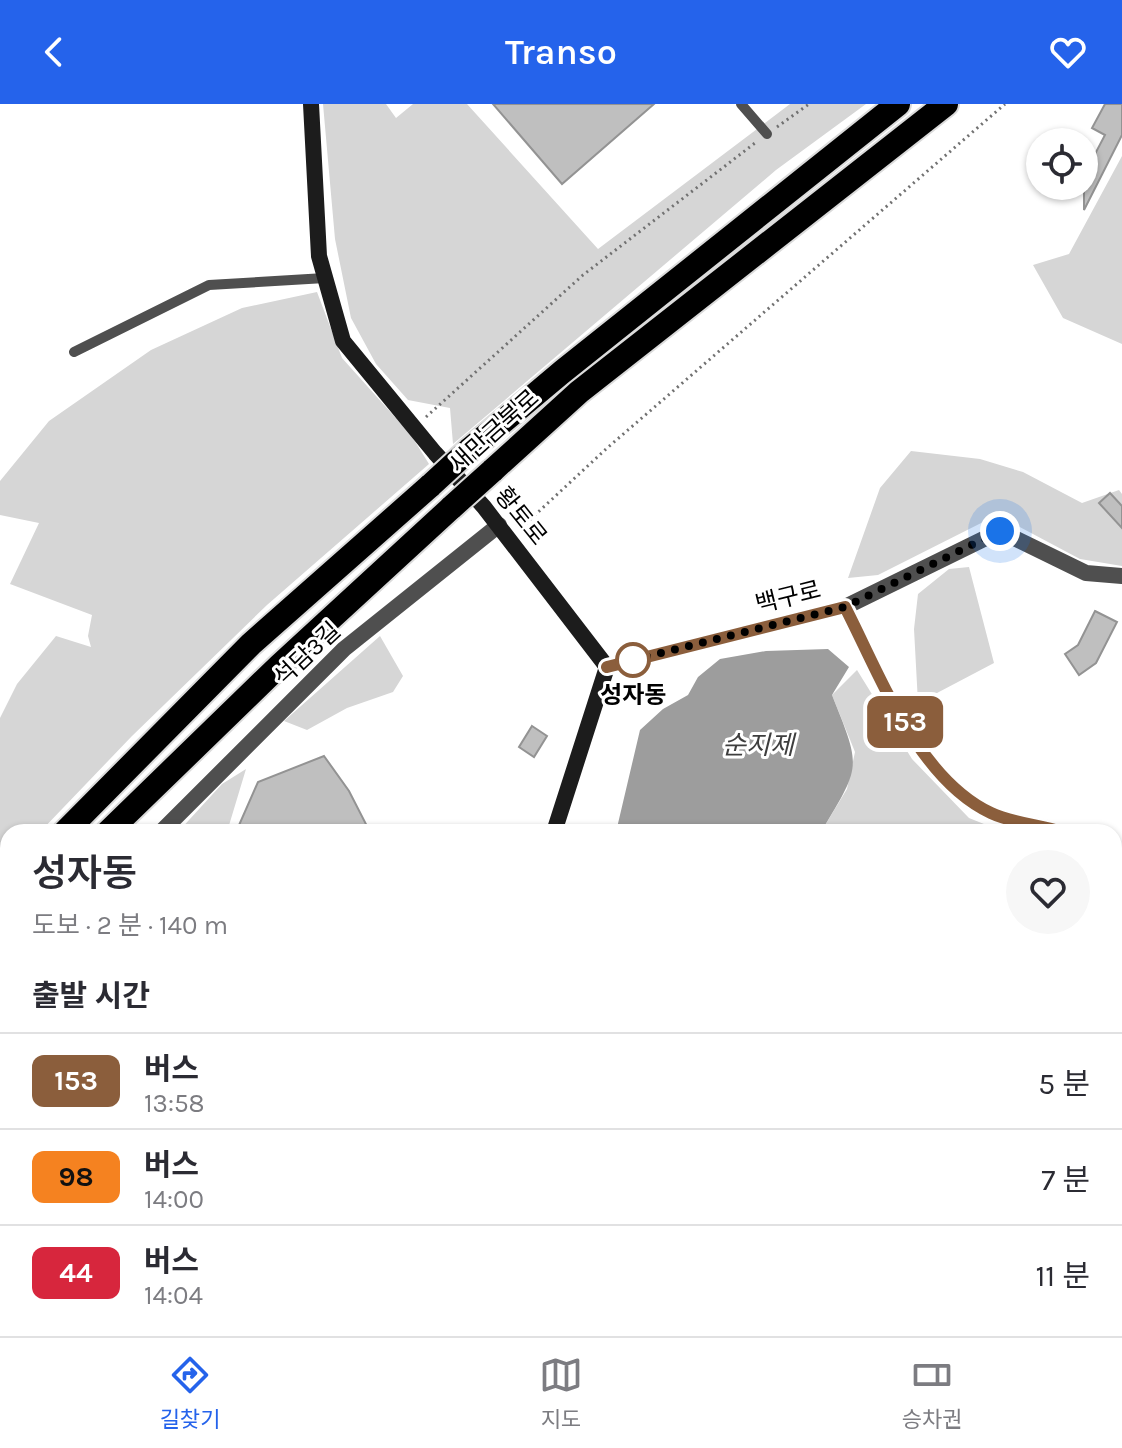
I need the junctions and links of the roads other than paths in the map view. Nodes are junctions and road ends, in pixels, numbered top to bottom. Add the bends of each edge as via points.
1 (311, 104) edge
2 (741, 104) edge
3 (898, 104) edge
4 (946, 104) edge
5 (767, 134) road end
6 (325, 278) junction
7 (74, 352) dead end
8 (504, 532) junction
9 (1122, 576) edge
10 (845, 607) junction
11 (607, 667) junction
12 (73, 824) edge
13 (116, 824) edge
14 (169, 824) edge
15 (557, 824) edge
16 (1033, 824) edge

1 - 6 main road, 황토로 via 319,256
2 - 5 lane
3 - 12 highway, 새만금북로, bridge via 469,450 251,644
4 - 13 highway, 새만금북로, bridge via 579,392 279,666
6 - 7 lane via 209,285
6 - 8 main road, 황토로 via 343,341
8 - 11 main road, 황토로
8 - 14 street, 석담3길 via 344,649
9 - 10 street via 1086,573 1000,531
10 - 11 main road, 백구로
10 - 16 main road, 백구로 via 915,741 948,784 992,813
11 - 15 main road

